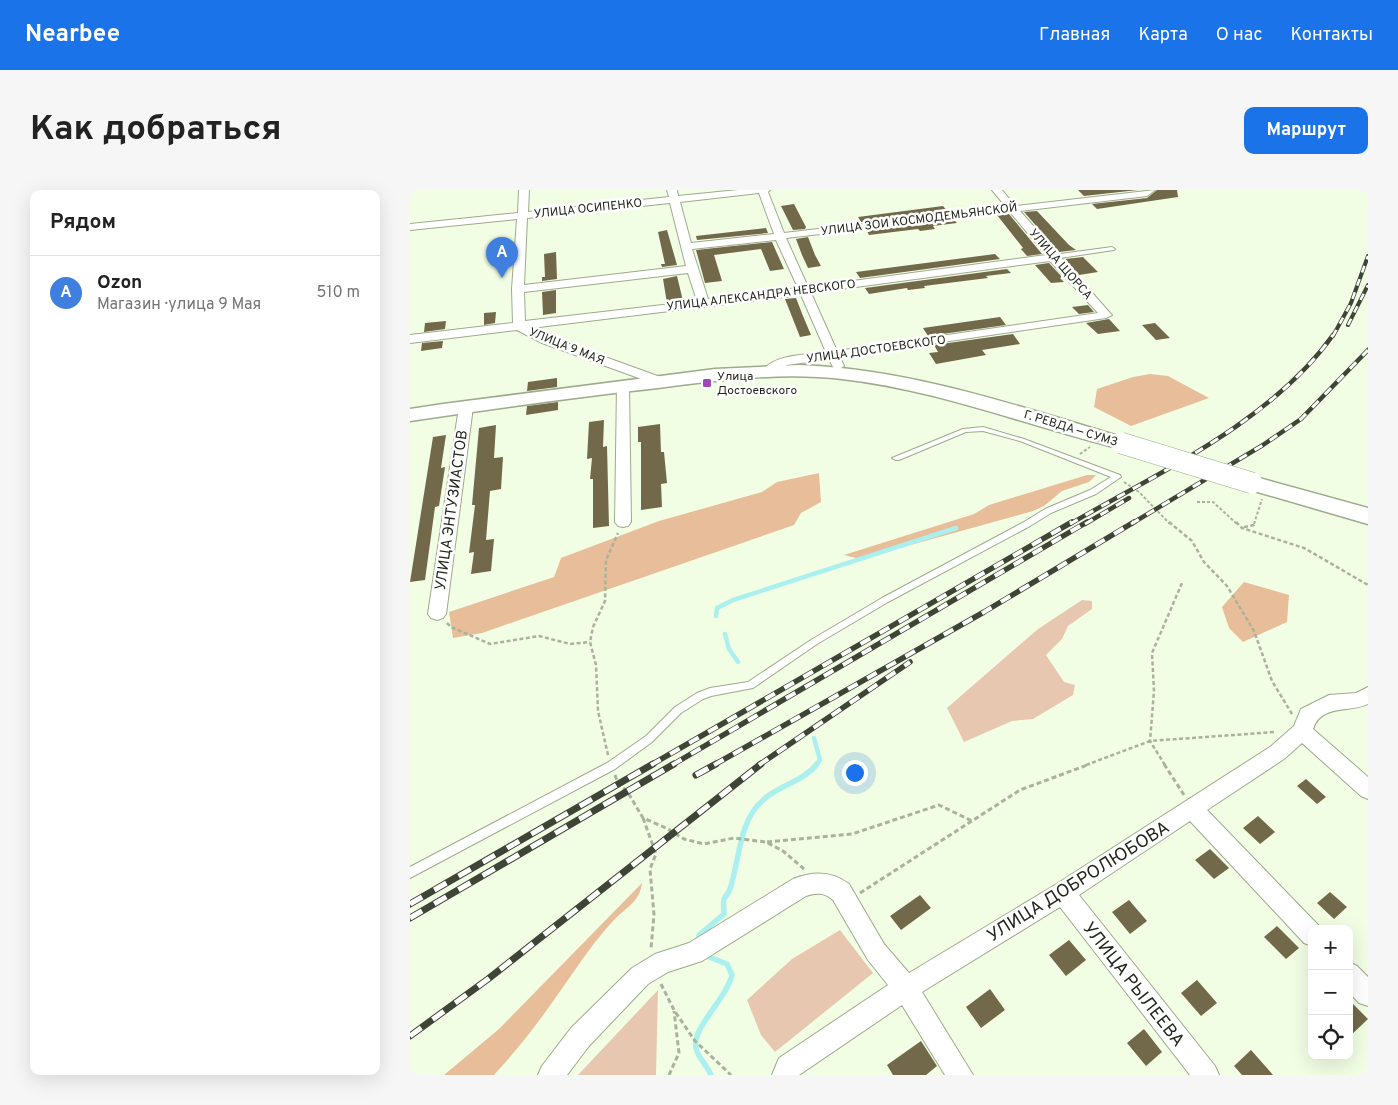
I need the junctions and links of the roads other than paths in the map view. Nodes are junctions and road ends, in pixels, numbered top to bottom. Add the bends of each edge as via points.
1 (524, 190) edge
2 (763, 190) edge
3 (997, 190) edge
4 (1150, 190) edge
5 (673, 195) edge
6 (1014, 208) junction
7 (523, 215) junction
8 (410, 227) edge
9 (780, 236) junction
10 (687, 247) junction
11 (1112, 249) dead end
12 (1053, 257) junction
13 (692, 269) junction
14 (518, 289) junction
15 (804, 291) junction
16 (703, 302) junction
17 (1106, 315) joint
18 (519, 326) junction
19 (410, 339) edge
20 (837, 364) junction
21 (658, 381) junction
22 (623, 385) junction
23 (466, 407) junction
24 (410, 415) edge
25 (896, 458) dead end
26 (1368, 516) edge
27 (623, 522) road end
28 (437, 614) road end
29 (1368, 695) edge
30 (1302, 731) junction
31 (1368, 790) edge
32 (1192, 809) junction
33 (410, 873) edge
34 (1062, 893) junction
35 (1308, 931) edge
36 (1353, 978) edge
37 (906, 988) junction
38 (1368, 994) edge
39 (551, 1075) edge
40 (785, 1075) edge
41 (960, 1075) edge
42 (1206, 1075) edge

1 - 7 street, УЛИЦА 9 МАЯ
2 - 5 street, УЛИЦА ОСИПЕНКО
2 - 9 street
3 - 6 street, УЛИЦА ЩОРСА
4 - 6 street, УЛИЦА ЗОИ КОСМОДЕМЬЯНСКОЙ via 1147,193
5 - 7 street, УЛИЦА ОСИПЕНКО
5 - 10 street
6 - 9 street, УЛИЦА ЗОИ КОСМОДЕМЬЯНСКОЙ
6 - 12 street, УЛИЦА ЩОРСА
7 - 8 street, УЛИЦА ОСИПЕНКО
7 - 14 street, УЛИЦА 9 МАЯ
9 - 10 street, УЛИЦА ЗОИ КОСМОДЕМЬЯНСКОЙ
9 - 15 street
10 - 13 street
11 - 12 lane, УЛИЦА АЛЕКСАНДРА НЕВСКОГО
12 - 15 street, УЛИЦА АЛЕКСАНДРА НЕВСКОГО
12 - 17 street, УЛИЦА ЩОРСА
13 - 14 street
13 - 16 street
14 - 18 street, УЛИЦА 9 МАЯ
15 - 16 street, УЛИЦА АЛЕКСАНДРА НЕВСКОГО
15 - 20 street
16 - 18 street, УЛИЦА АЛЕКСАНДРА НЕВСКОГО
17 - 20 street, УЛИЦА ДОСТОЕВСКОГО
18 - 19 street, УЛИЦА АЛЕКСАНДРА НЕВСКОГО
18 - 21 street, УЛИЦА 9 МАЯ via 546,340
20 - 21 main road, Г. РЕВДА — СУМЗ
20 - 26 main road, Г. РЕВДА — СУМЗ, bridge via 970,398 1121,443 1257,491
21 - 22 main road
22 - 23 main road
22 - 27 street
23 - 24 main road
23 - 28 street, УЛИЦА ЭНТУЗИАСТОВ
25 - 33 lane via 975,429 1003,434 1117,477 885,600 750,685 700,696 678,710 649,739 611,766
29 - 30 street, УЛИЦА ДОБРОЛЮБОВА via 1360,700 1329,703 1308,715
30 - 31 street
30 - 32 street, УЛИЦА ДОБРОЛЮБОВА via 1277,753
32 - 34 street, УЛИЦА ДОБРОЛЮБОВА
32 - 35 street
34 - 37 street, УЛИЦА ДОБРОЛЮБОВА
34 - 42 street, УЛИЦА РЫЛЕЕВА
36 - 38 street
37 - 39 street via 876,952 848,902 835,887 813,883 796,888 694,953 663,962 640,976 608,1007
37 - 40 street, УЛИЦА ДОБРОЛЮБОВА via 788,1067
37 - 41 street

